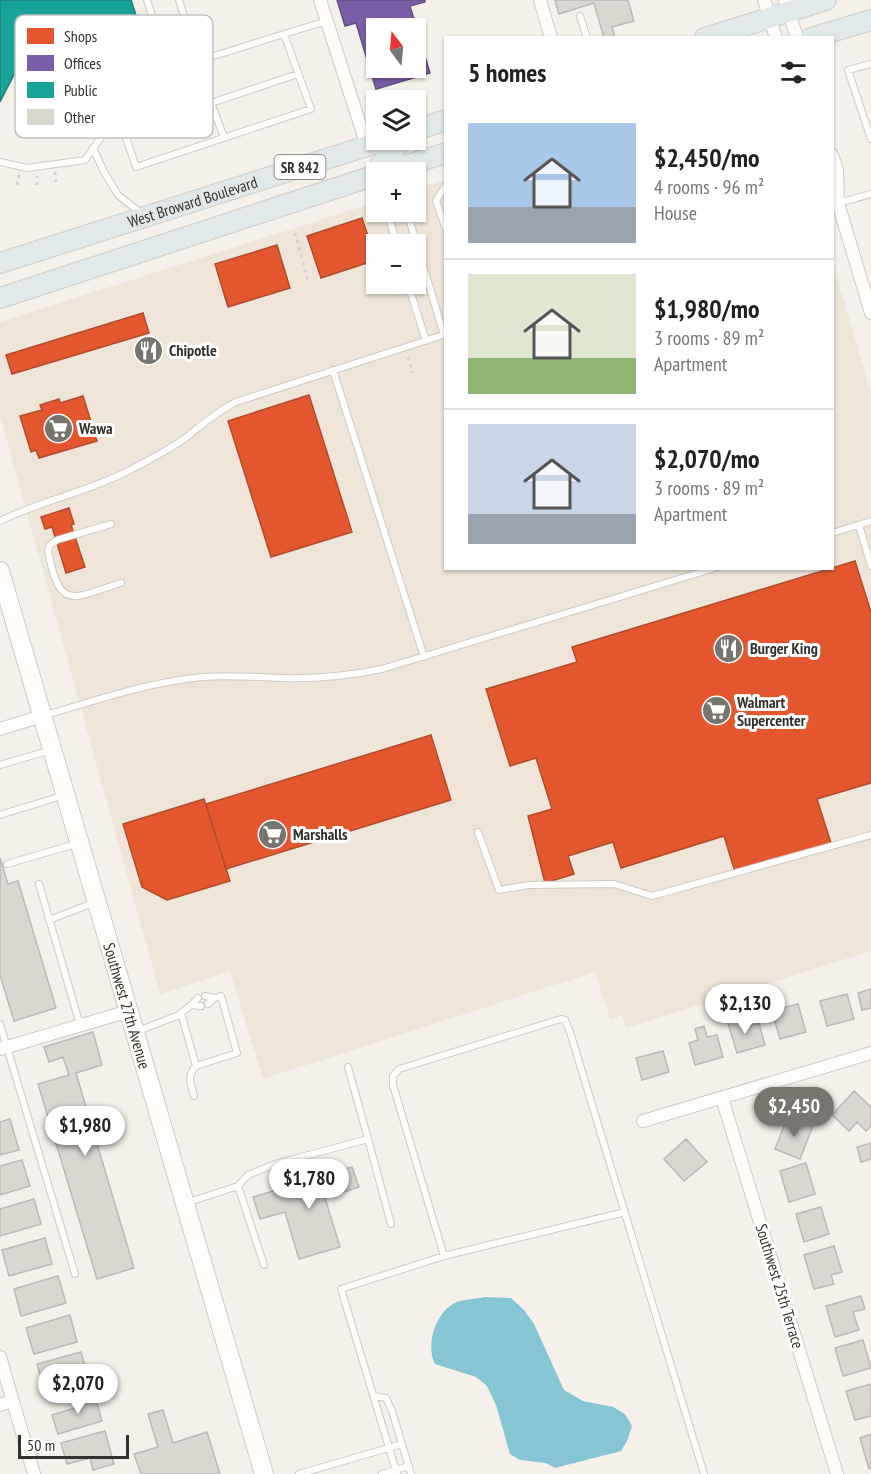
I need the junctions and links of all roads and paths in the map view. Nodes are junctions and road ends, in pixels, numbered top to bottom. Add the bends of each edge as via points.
1 (147, 0) edge
2 (179, 0) edge
3 (320, 0) edge
4 (540, 0) edge
5 (826, 0) edge
6 (787, 6) edge
7 (767, 9) edge
8 (152, 15) edge
9 (184, 15) edge
10 (580, 16) dead end
11 (871, 20) edge
12 (327, 21) junction
13 (284, 34) junction
14 (550, 36) edge
15 (586, 36) edge
16 (709, 36) edge
17 (775, 36) edge
18 (796, 36) edge
19 (818, 36) edge
20 (213, 56) edge
21 (871, 64) edge
22 (298, 74) junction
23 (213, 102) edge
24 (213, 108) edge
25 (444, 121) edge
26 (426, 127) edge
27 (871, 136) edge
28 (224, 137) junction
29 (100, 138) edge
30 (126, 138) edge
31 (366, 143) edge
32 (366, 146) edge
33 (93, 148) junction
34 (394, 150) edge
35 (444, 154) edge
36 (834, 161) edge
37 (0, 162) edge
38 (385, 162) edge
39 (419, 162) edge
40 (366, 179) edge
41 (444, 188) edge
42 (871, 194) edge
43 (834, 202) edge
44 (145, 217) junction
45 (410, 222) edge
46 (444, 223) edge
47 (295, 233) dead end
48 (0, 263) edge
49 (309, 284) dead end
50 (411, 294) edge
51 (0, 298) edge
52 (871, 314) edge
53 (444, 332) edge
54 (444, 335) edge
55 (426, 341) junction
56 (408, 355) dead end
57 (333, 370) junction
58 (412, 373) dead end
59 (0, 521) edge
60 (871, 521) edge
61 (111, 524) dead end
62 (859, 525) junction
63 (834, 532) edge
64 (871, 566) edge
65 (708, 570) edge
66 (0, 571) edge
67 (121, 583) dead end
68 (424, 657) junction
69 (42, 716) junction
70 (0, 729) edge
71 (52, 749) junction
72 (0, 765) edge
73 (65, 795) junction
74 (0, 815) edge
75 (477, 832) dead end
76 (871, 835) edge
77 (80, 843) junction
78 (7, 864) dead end
79 (39, 884) dead end
80 (97, 902) junction
81 (49, 920) junction
82 (206, 996) dead end
83 (215, 998) junction
84 (198, 999) dead end
85 (208, 1004) dead end
86 (191, 1005) junction
87 (201, 1006) dead end
88 (129, 1011) junction
89 (182, 1013) junction
90 (0, 1023) edge
91 (80, 1025) junction
92 (135, 1032) junction
93 (4, 1048) edge
94 (871, 1053) edge
95 (196, 1066) junction
96 (348, 1067) dead end
97 (194, 1096) dead end
98 (722, 1098) junction
99 (643, 1121) dead end
100 (368, 1139) junction
101 (238, 1186) junction
102 (185, 1203) junction
103 (625, 1212) junction
104 (391, 1224) dead end
105 (444, 1256) junction
106 (264, 1265) dead end
107 (75, 1274) dead end
108 (0, 1358) edge
109 (374, 1396) junction
110 (6, 1403) edge
111 (402, 1444) junction
112 (389, 1448) junction
113 (409, 1466) junction
114 (397, 1472) edge
115 (34, 1474) edge
116 (264, 1474) edge
117 (299, 1474) edge
118 (382, 1474) edge
119 (411, 1474) edge
120 (704, 1474) edge
121 (837, 1474) edge

1 - 8 lane
2 - 9 lane
3 - 12 street
4 - 14 street
5 - 6 main road
6 - 7 main road
6 - 18 street
7 - 16 main road
7 - 17 street
10 - 15 lane
11 - 19 main road
12 - 13 lane
12 - 31 street
13 - 20 lane
13 - 22 lane
21 - 27 lane via 848,70
22 - 23 lane
22 - 28 lane via 311,109
24 - 28 lane
25 - 26 main road
28 - 30 lane via 136,167
29 - 33 lane
32 - 44 main road, West Broward Boulevard / SR 842
33 - 37 lane via 85,160 27,168
33 - 44 lane via 118,195
34 - 38 main road
35 - 39 main road, West Broward Boulevard / SR 842
36 - 43 street via 837,171
40 - 51 main road, West Broward Boulevard / SR 842
41 - 46 lane via 436,201
42 - 43 lane
43 - 52 street
44 - 48 main road, West Broward Boulevard / SR 842
45 - 53 lane
47 - 49 path
50 - 55 lane
54 - 55 lane
55 - 57 lane
56 - 58 path
57 - 59 lane via 236,402 219,410 183,439 109,481
57 - 68 lane
60 - 62 lane
61 - 67 lane via 57,540 48,551 62,593 77,596
62 - 63 lane
62 - 64 lane
65 - 68 lane
66 - 69 street, Southwest 27th Avenue
68 - 69 lane via 352,675 175,680
69 - 70 street
69 - 71 street, Southwest 27th Avenue
71 - 72 lane
71 - 73 street, Southwest 27th Avenue
73 - 74 lane
73 - 77 street, Southwest 27th Avenue
75 - 76 lane via 499,890 529,885 614,884 652,896
77 - 78 lane
77 - 80 street, Southwest 27th Avenue
79 - 81 lane
80 - 81 lane
80 - 88 street, Southwest 27th Avenue
81 - 91 lane
82 - 83 lane
83 - 85 lane
83 - 95 lane via 221,996 237,1053
84 - 86 lane
86 - 87 lane
86 - 89 lane
88 - 91 street
88 - 92 street, Southwest 27th Avenue
89 - 92 lane
89 - 95 lane
90 - 93 lane
91 - 93 street
92 - 102 street, Southwest 27th Avenue
93 - 107 lane
94 - 98 street
95 - 97 lane via 190,1072
96 - 100 lane
98 - 99 street
98 - 121 street, Southwest 25th Terrace
100 - 101 lane via 275,1164 248,1175
100 - 104 lane
101 - 102 lane
101 - 106 lane
102 - 116 street, Southwest 27th Avenue
103 - 105 lane
103 - 105 lane via 570,1032 561,1019 399,1069 393,1076
103 - 120 lane
105 - 109 lane via 341,1289
108 - 110 street
109 - 111 lane via 386,1398
109 - 112 lane
110 - 115 street
111 - 112 lane
111 - 113 lane
112 - 114 lane
112 - 117 lane
113 - 114 lane
113 - 119 lane
114 - 118 lane

